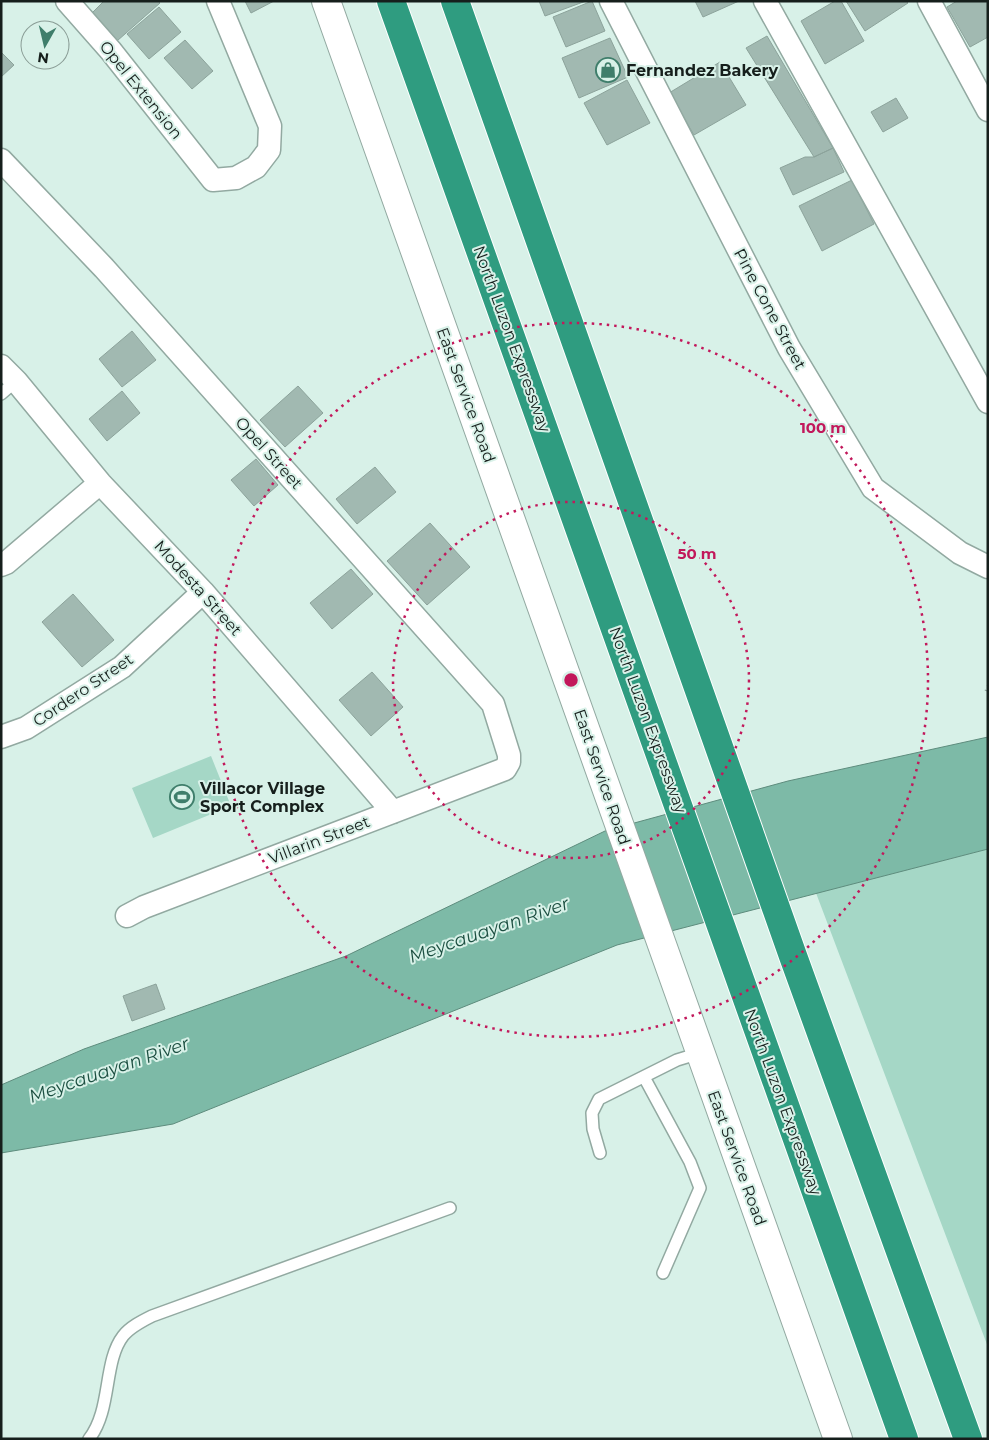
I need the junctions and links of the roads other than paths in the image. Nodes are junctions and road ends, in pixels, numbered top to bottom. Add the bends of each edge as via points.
1 (67, 1) edge
2 (218, 1) edge
3 (326, 1) edge
4 (392, 1) edge
5 (455, 1) edge
6 (611, 1) edge
7 (765, 1) edge
8 (929, 1) edge
9 (988, 110) edge
10 (1, 160) edge
11 (6, 380) edge
12 (988, 402) edge
13 (100, 483) junction
14 (1, 565) edge
15 (988, 567) edge
16 (203, 592) junction
17 (1, 737) edge
18 (509, 762) joint
19 (393, 812) junction
20 (127, 916) dead end
21 (700, 1053) junction
22 (644, 1077) junction
23 (600, 1153) dead end
24 (450, 1208) dead end
25 (663, 1273) dead end
26 (89, 1439) edge
27 (838, 1439) edge
28 (904, 1439) edge
29 (968, 1439) edge

1 - 2 street, Opel Extension via 112,51 214,180 236,178 256,167 269,150 270,126
3 - 21 street, East Service Road
4 - 28 highway, North Luzon Expressway via 734,969
5 - 29 highway via 793,956
6 - 15 street, Pine Cone Street via 789,348 873,488 960,553
7 - 12 street
8 - 9 street
10 - 18 street, Opel Street via 104,268 493,704 510,755
11 - 13 street, Modesta Street
13 - 14 street
13 - 16 street, Modesta Street
16 - 17 street, Cordero Street via 122,667 26,728
16 - 19 street, Modesta Street
18 - 19 street, Villarin Street via 505,769
19 - 20 street, Villarin Street
21 - 22 lane via 677,1060
21 - 27 street, East Service Road
22 - 23 lane via 599,1098 592,1113 592,1130
22 - 25 lane via 690,1162 700,1188
24 - 26 lane via 137,1324 123,1336 115,1352 102,1412

